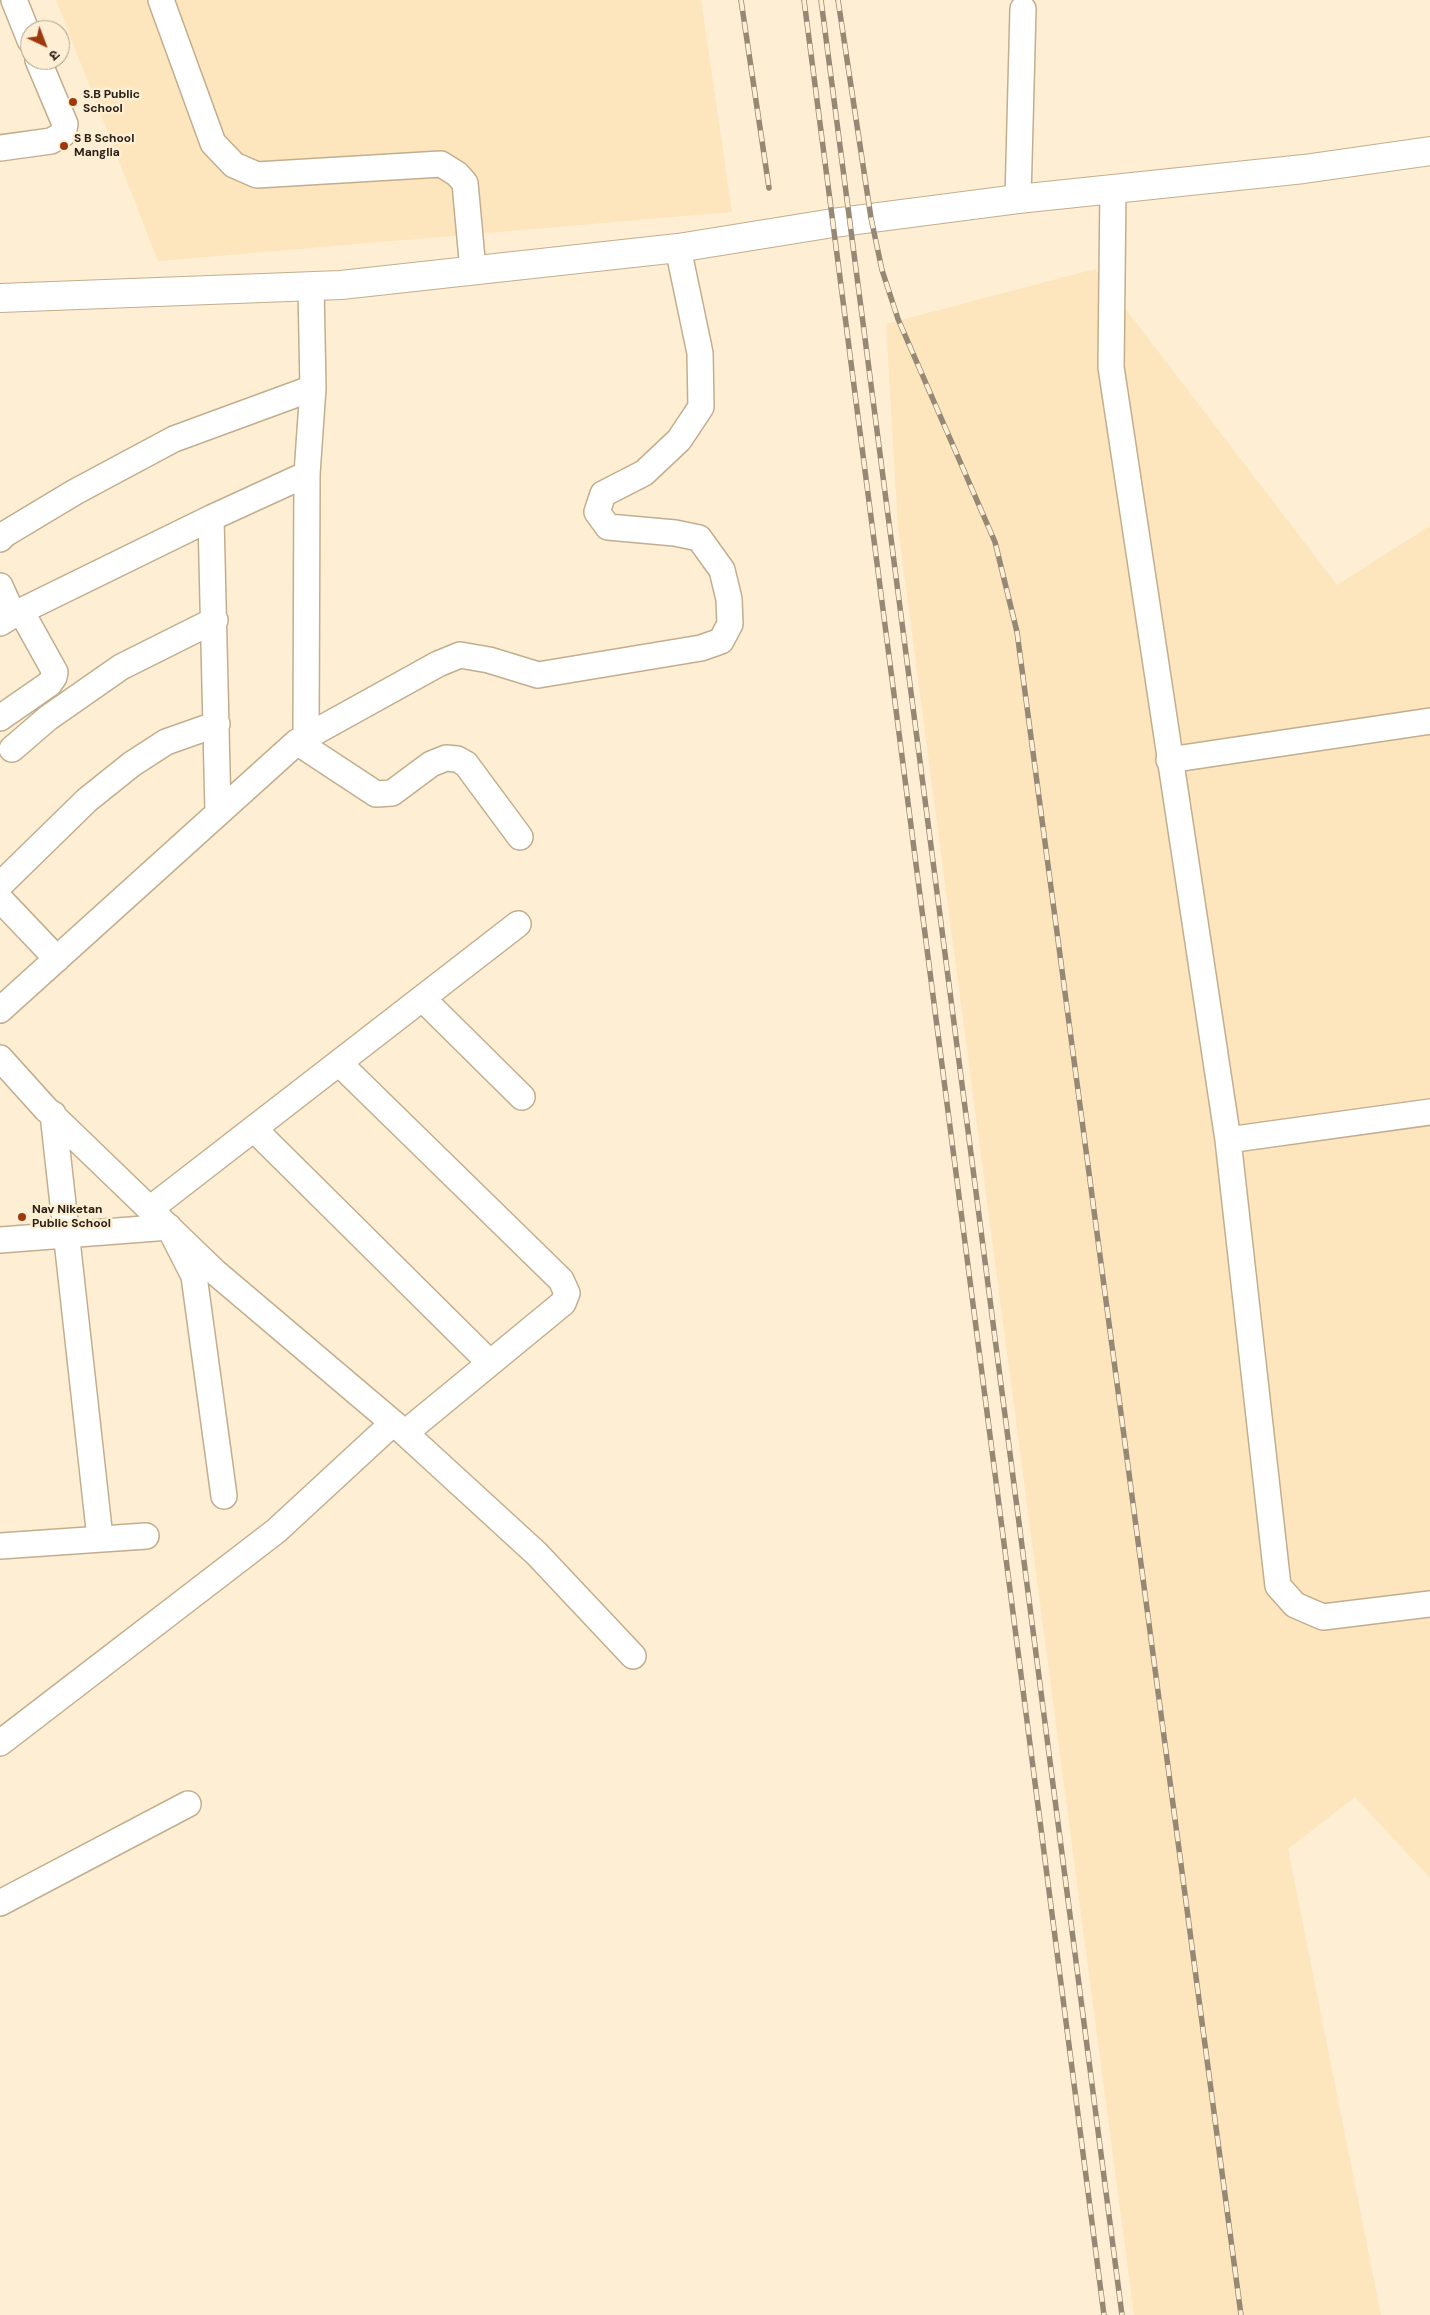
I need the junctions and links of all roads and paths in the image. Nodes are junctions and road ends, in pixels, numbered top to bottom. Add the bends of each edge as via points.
1 (14, 0) edge
2 (161, 0) edge
3 (1023, 9) dead end
4 (22, 20) edge
5 (42, 70) edge
6 (0, 148) edge
7 (1430, 151) edge
8 (1113, 189) junction
9 (1018, 199) junction
10 (678, 248) junction
11 (474, 270) junction
12 (311, 286) junction
13 (0, 298) edge
14 (313, 388) junction
15 (307, 474) junction
16 (211, 518) junction
17 (0, 539) edge
18 (0, 586) edge
19 (11, 616) edge
20 (215, 620) junction
21 (0, 718) edge
22 (1430, 721) edge
23 (217, 724) junction
24 (302, 739) junction
25 (12, 748) dead end
26 (1169, 760) junction
27 (218, 812) junction
28 (520, 837) dead end
29 (0, 885) edge
30 (0, 899) edge
31 (518, 924) dead end
32 (57, 959) junction
33 (423, 999) junction
34 (0, 1010) edge
35 (0, 1058) edge
36 (340, 1064) junction
37 (522, 1097) dead end
38 (1430, 1112) edge
39 (53, 1114) junction
40 (255, 1130) junction
41 (1228, 1140) junction
42 (150, 1208) junction
43 (169, 1227) junction
44 (66, 1236) junction
45 (0, 1240) edge
46 (490, 1363) junction
47 (399, 1428) junction
48 (224, 1496) dead end
49 (146, 1536) dead end
50 (100, 1538) junction
51 (0, 1546) edge
52 (1430, 1604) edge
53 (633, 1656) dead end
54 (0, 1743) edge
55 (188, 1804) dead end
56 (0, 1903) edge

1 - 4 street
2 - 11 street via 213,143 234,165 257,175 441,164 465,183
3 - 9 street
5 - 6 street via 65,124 63,134 51,141
7 - 8 main road via 1304,169
8 - 9 main road
8 - 26 street via 1111,367
9 - 10 main road
10 - 11 main road
10 - 24 street via 700,353 701,407 679,440 644,473 603,494 597,512 608,528 699,538 722,570 729,599 730,624 722,641 700,648 538,674 460,655
11 - 12 main road
12 - 13 main road
12 - 14 street
14 - 15 street
14 - 17 street via 174,439 75,492
15 - 16 street
15 - 24 street
16 - 19 street
16 - 20 street
18 - 19 street
19 - 21 street via 55,672 49,684
20 - 23 street
20 - 25 street via 121,667 48,718
22 - 26 street
23 - 27 street
23 - 29 street via 166,742 132,764 87,800
24 - 27 street
24 - 28 street via 365,788 384,794 392,793 431,764 457,758 466,764
26 - 41 street
27 - 32 street
30 - 32 street
31 - 33 street
32 - 34 street
33 - 36 street
33 - 37 street
35 - 39 street
36 - 40 street
36 - 46 street via 561,1280 567,1293 563,1303
38 - 41 street
39 - 42 street
39 - 44 street
40 - 42 street
40 - 46 street
41 - 52 street via 1278,1586 1295,1605 1323,1618
42 - 43 street
43 - 44 street
43 - 47 street via 215,1272
43 - 48 street via 194,1276
44 - 45 street
44 - 50 street
46 - 47 street
47 - 53 street via 537,1554
47 - 54 street via 276,1531
49 - 50 street
50 - 51 street
55 - 56 street

